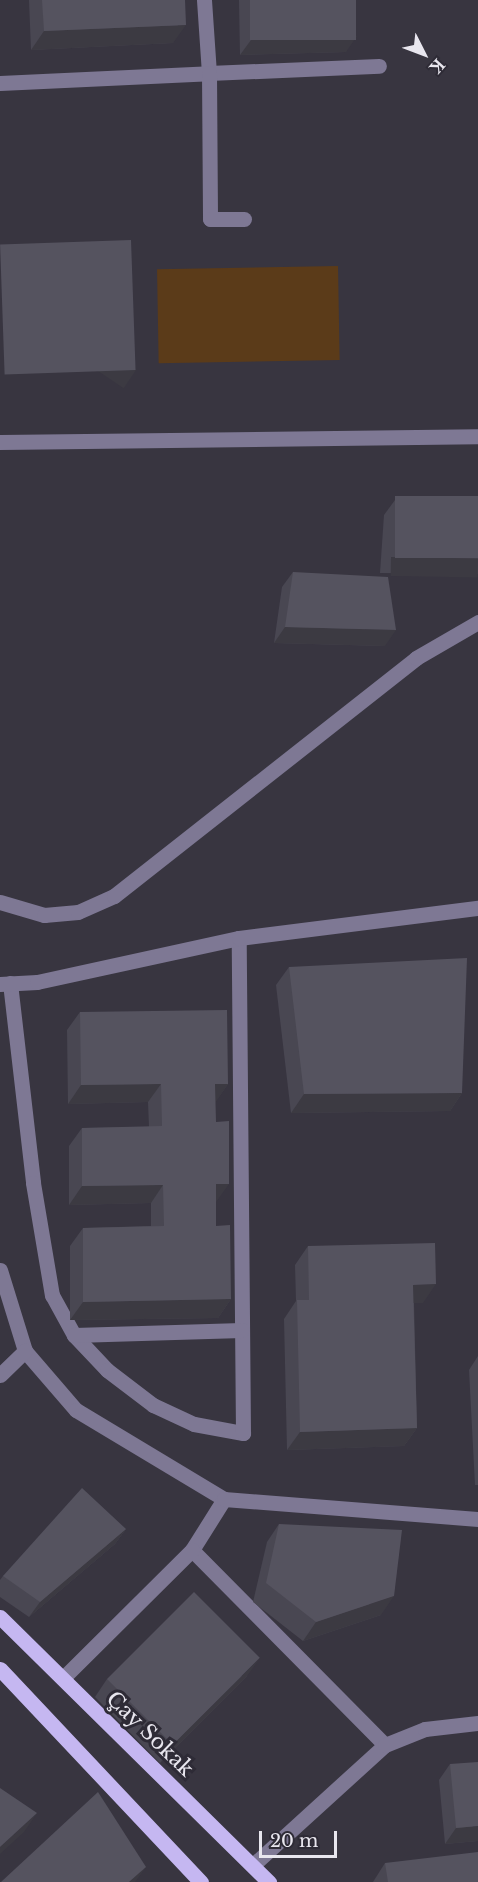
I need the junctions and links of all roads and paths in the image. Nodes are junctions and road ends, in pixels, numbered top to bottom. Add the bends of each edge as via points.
1 (204, 0) edge
2 (380, 66) dead end
3 (208, 73) junction
4 (0, 83) edge
5 (244, 219) dead end
6 (478, 436) edge
7 (0, 442) edge
8 (478, 622) edge
9 (0, 902) edge
10 (478, 908) edge
11 (239, 938) junction
12 (5, 983) edge
13 (0, 1270) edge
14 (242, 1330) junction
15 (74, 1335) junction
16 (25, 1351) junction
17 (0, 1375) edge
18 (224, 1499) junction
19 (478, 1519) edge
20 (192, 1550) junction
21 (0, 1617) edge
22 (1, 1672) edge
23 (63, 1678) junction
24 (478, 1723) edge
25 (385, 1745) junction
26 (253, 1865) junction
27 (201, 1882) edge
28 (268, 1882) edge

1 - 3 street
2 - 3 street
3 - 4 street
3 - 5 street via 210,219
6 - 7 street
8 - 9 street via 416,658 114,896 78,912 44,915
10 - 11 street
11 - 12 street via 37,982
11 - 14 street
12 - 15 street via 52,1295
13 - 16 street
14 - 15 street
14 - 15 street via 243,1433 194,1424 153,1405 107,1370
16 - 17 street
16 - 18 street via 76,1410
18 - 19 street
18 - 20 street
20 - 23 street
20 - 25 street
21 - 23 main road, Çay Sokak
22 - 27 main road
23 - 26 main road, Çay Sokak
24 - 25 street via 425,1729
25 - 26 street
26 - 28 main road, Çay Sokak

